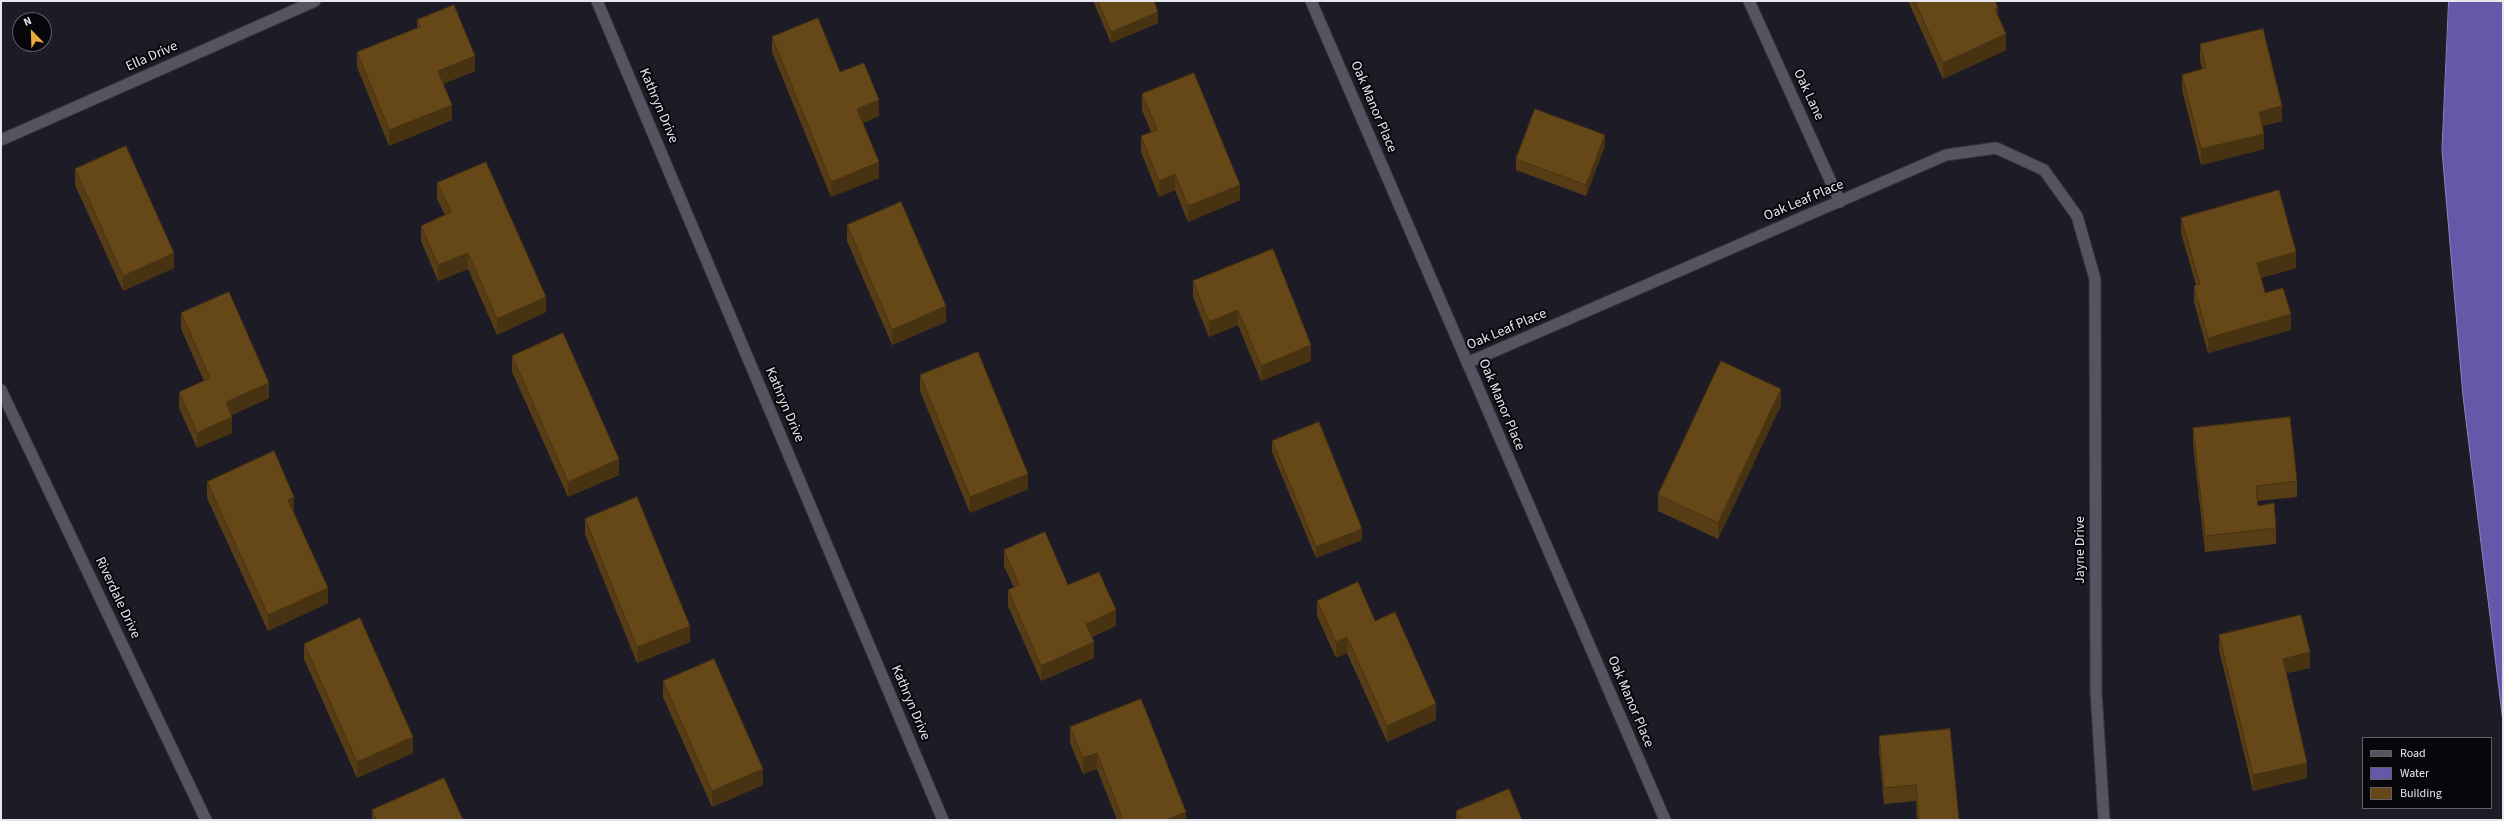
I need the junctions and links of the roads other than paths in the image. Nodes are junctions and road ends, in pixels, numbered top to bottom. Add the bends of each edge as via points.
1 (315, 1) edge
2 (597, 1) edge
3 (1311, 1) edge
4 (1748, 1) edge
5 (1, 140) edge
6 (1840, 202) junction
7 (2095, 279) joint
8 (1467, 363) junction
9 (1, 390) edge
10 (206, 820) edge
11 (943, 820) edge
12 (1665, 820) edge
13 (2104, 820) edge

1 - 5 street, Ella Drive
2 - 11 street, Kathryn Drive
3 - 8 street, Oak Manor Place
4 - 6 street, Oak Lane
6 - 7 street, Oak Leaf Place via 1946,155 1996,148 2044,170 2077,216
6 - 8 street, Oak Leaf Place
7 - 13 street, Jayne Drive via 2096,691
8 - 12 street, Oak Manor Place
9 - 10 street, Riverdale Drive

